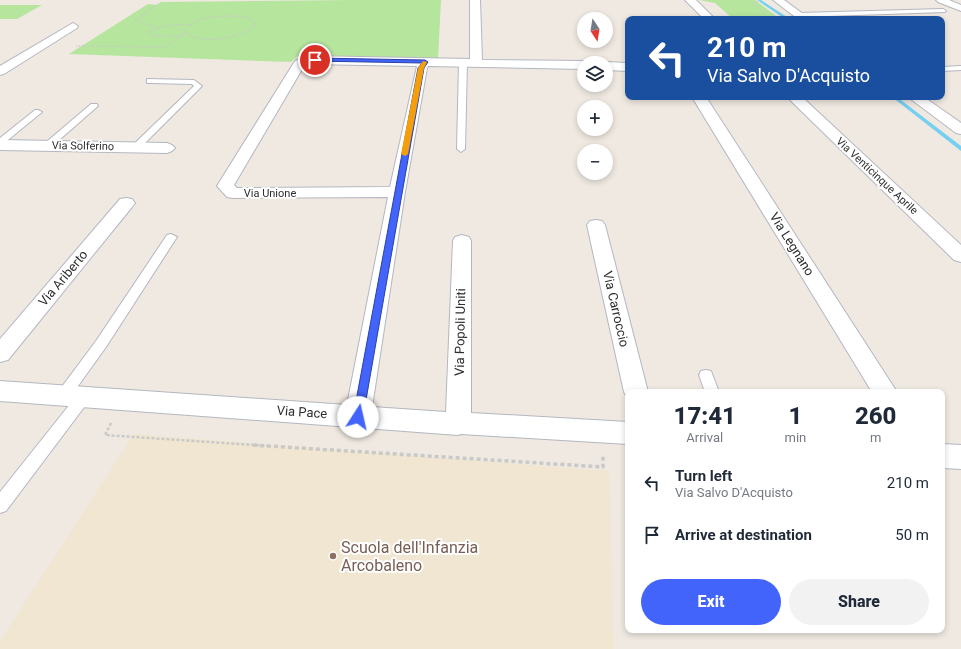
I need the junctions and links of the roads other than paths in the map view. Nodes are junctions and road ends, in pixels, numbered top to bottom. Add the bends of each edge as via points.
1 (475, 0) edge
2 (690, 0) edge
3 (778, 0) edge
4 (941, 0) edge
5 (961, 8) edge
6 (943, 12) dead end
7 (707, 16) edge
8 (801, 16) edge
9 (830, 16) edge
10 (73, 26) dead end
11 (425, 62) junction
12 (463, 62) junction
13 (476, 63) junction
14 (577, 65) edge
15 (613, 66) edge
16 (625, 67) edge
17 (961, 68) edge
18 (945, 69) edge
19 (0, 71) edge
20 (150, 81) dead end
21 (701, 100) edge
22 (797, 100) edge
23 (919, 100) edge
24 (94, 106) dead end
25 (38, 112) dead end
26 (961, 130) edge
27 (0, 142) edge
28 (0, 145) edge
29 (47, 146) junction
30 (136, 147) junction
31 (167, 148) dead end
32 (461, 149) dead end
33 (397, 192) junction
34 (126, 203) dead end
35 (596, 225) dead end
36 (171, 237) dead end
37 (462, 241) dead end
38 (961, 256) edge
39 (0, 354) edge
40 (706, 375) dead end
41 (635, 389) edge
42 (711, 389) edge
43 (883, 389) edge
44 (0, 391) edge
45 (71, 404) junction
46 (358, 417) junction
47 (458, 424) junction
48 (625, 433) edge
49 (945, 456) edge
50 (961, 457) edge
51 (0, 505) edge

1 - 13 street
2 - 7 street
3 - 8 street
4 - 5 street
6 - 9 lane
10 - 19 street
11 - 12 street
11 - 33 street via 421,68
11 - 33 street, Via Unione via 306,60 299,64 225,186 233,194
12 - 13 street
12 - 32 lane
13 - 14 street
15 - 16 street
17 - 18 lane
20 - 30 lane via 194,82 198,86
21 - 43 street, Via Legnano
22 - 38 street, Via Venticinque Aprile
23 - 26 street
24 - 29 lane
25 - 27 lane
28 - 29 street, Via Solferino
29 - 30 street, Via Solferino
30 - 31 street, Via Solferino
33 - 46 street
34 - 39 street, Via Ariberto
35 - 41 street, Via Carroccio
36 - 45 lane via 101,344
37 - 47 street, Via Popoli Uniti
40 - 42 lane
44 - 45 street, Via Pace
45 - 46 street, Via Pace
45 - 51 lane
46 - 47 street, Via Pace
47 - 48 street, Via Pace
49 - 50 street

